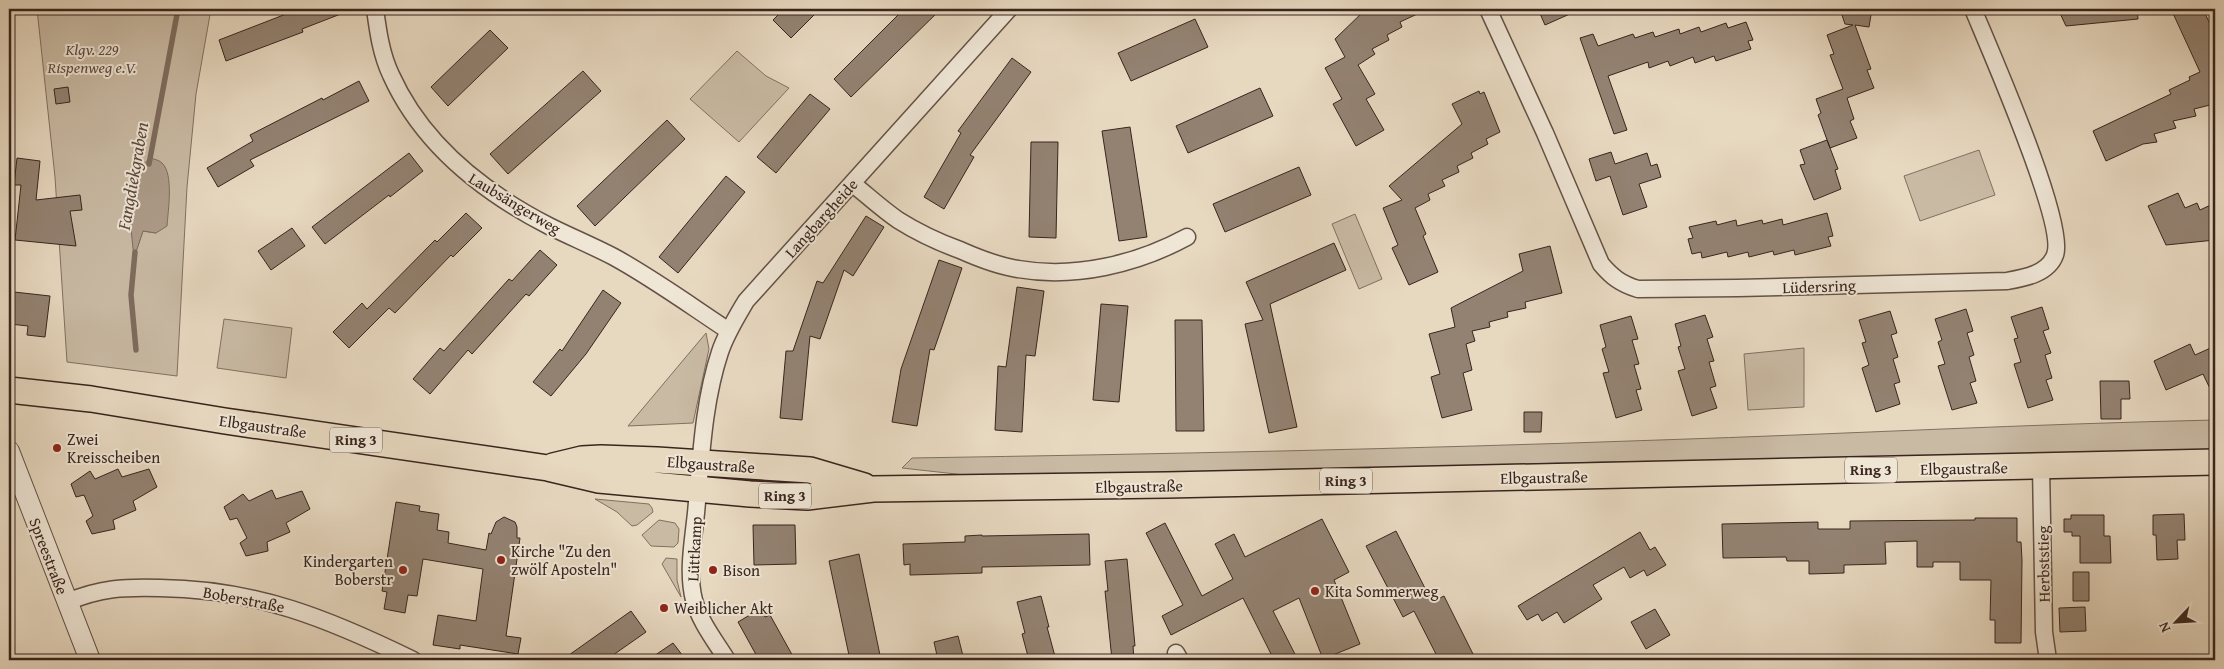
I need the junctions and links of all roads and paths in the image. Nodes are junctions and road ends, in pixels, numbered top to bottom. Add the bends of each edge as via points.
1 (375, 9) edge
2 (1009, 9) edge
3 (1488, 9) edge
4 (1973, 9) edge
5 (853, 184) junction
6 (1187, 237) dead end
7 (729, 331) junction
8 (9, 390) edge
9 (9, 451) edge
10 (2215, 462) edge
11 (700, 463) junction
12 (2040, 466) junction
13 (548, 468) junction
14 (698, 489) junction
15 (873, 489) junction
16 (67, 602) junction
17 (90, 660) edge
18 (413, 660) edge
19 (727, 660) edge
20 (2048, 660) edge

1 - 7 street, Laubsängerweg via 378,34 390,75 425,130 461,169 498,196 548,225 637,270
2 - 5 street, Langbargheide
3 - 4 street, Lüdersring via 1601,264 1624,285 1647,289 2007,281 2026,277 2050,264 2058,242 2055,223
5 - 6 street via 898,220 936,241 989,262 1017,269 1058,272 1118,264 1153,254
5 - 7 street, Langbargheide via 746,302
7 - 11 street, Langbargheide via 714,377
8 - 13 main road, Elbgaustraße / Ring 3 via 91,399
9 - 16 street, Spreestraße
10 - 12 main road, Elbgaustraße / Ring 3
11 - 13 main road, Elbgaustraße / Ring 3 via 601,458 582,459
11 - 14 street, Lüttkamp
11 - 15 main road, Elbgaustraße / Ring 3 via 810,470
12 - 15 main road, Elbgaustraße / Ring 3
12 - 20 street, Herbststieg via 2044,632
13 - 14 main road, Elbgaustraße / Ring 3 via 599,480
14 - 15 main road, Elbgaustraße / Ring 3 via 807,497
14 - 19 street, Lüttkamp via 692,592 700,614
16 - 17 street, Spreestraße
16 - 18 street, Boberstraße via 92,592 109,590 178,588 223,592 303,611

